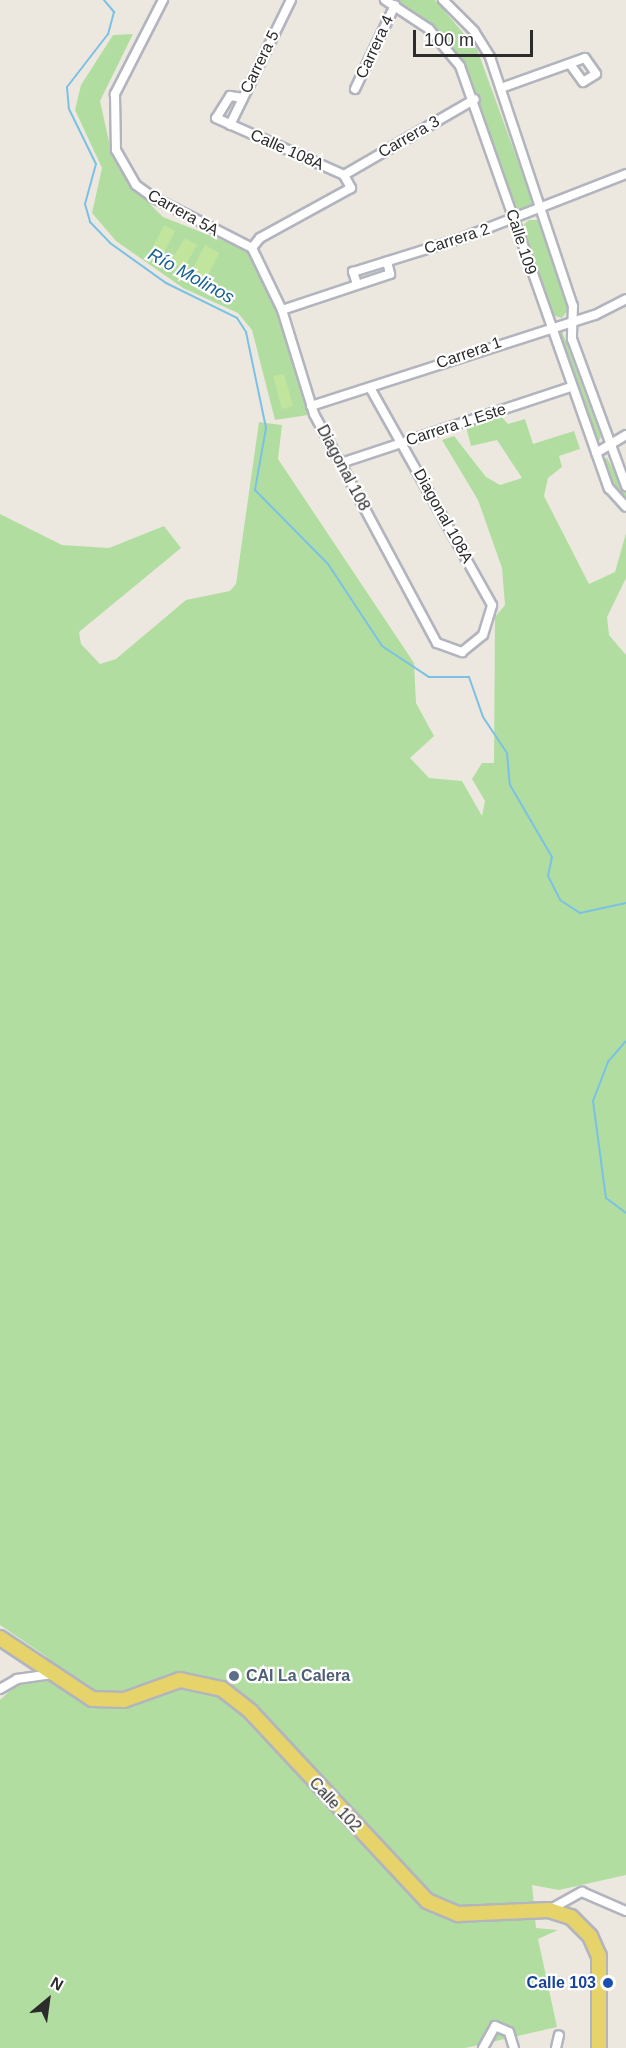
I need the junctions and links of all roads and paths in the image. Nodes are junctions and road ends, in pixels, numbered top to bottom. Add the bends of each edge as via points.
1 (163, 0) edge
2 (291, 0) edge
3 (385, 0) edge
4 (443, 0) edge
5 (395, 5) junction
6 (570, 64) dead end
7 (501, 88) junction
8 (355, 89) dead end
9 (243, 98) junction
10 (475, 99) junction
11 (230, 125) junction
12 (626, 174) edge
13 (344, 175) junction
14 (541, 209) junction
15 (513, 219) junction
16 (252, 248) junction
17 (387, 261) junction
18 (357, 284) junction
19 (626, 299) edge
20 (282, 310) junction
21 (572, 322) junction
22 (550, 328) junction
23 (571, 387) junction
24 (370, 388) junction
25 (311, 406) junction
26 (626, 435) edge
27 (403, 443) junction
28 (610, 449) junction
29 (596, 453) junction
30 (341, 463) junction
31 (626, 486) edge
32 (626, 507) edge
33 (474, 646) joint
34 (0, 1638) edge
35 (51, 1674) junction
36 (0, 1689) edge
37 (549, 1910) junction
38 (626, 1911) edge
39 (559, 2035) dead end
40 (483, 2048) edge
41 (514, 2048) edge
42 (556, 2048) edge
43 (599, 2048) edge

1 - 16 street, Carrera 5A via 115,94 116,150 136,185 154,198
2 - 9 street, Carrera 5
3 - 5 street, Calle 109
4 - 7 street, Calle 109 via 474,31
5 - 8 street, Carrera 4
5 - 10 street, Calle 109 via 447,48
6 - 7 street
7 - 14 street, Calle 109
9 - 11 street, Carrera 5
9 - 11 street, Calle 108A via 230,96 216,118
10 - 13 street, Carrera 3
10 - 15 street, Calle 109
11 - 13 street, Calle 108A
12 - 14 street, Carrera 2
13 - 16 street, Calle 108A via 351,188 260,238
14 - 15 street, Carrera 2
14 - 21 street, Calle 109 via 573,306
15 - 17 street, Carrera 2
15 - 22 street, Calle 109
16 - 20 street, Diagonal 108
17 - 18 street via 390,274
17 - 18 street, Carrera 2 via 353,272
18 - 20 street
19 - 21 street, Carrera 1
20 - 25 street, Diagonal 108
21 - 22 street, Carrera 1
21 - 28 street, Calle 109 via 572,339
22 - 23 street, Calle 109
22 - 24 street, Carrera 1
23 - 27 street, Carrera 1 Este
23 - 29 street, Calle 109
24 - 25 street, Carrera 1
24 - 27 street, Diagonal 108A
25 - 30 street, Diagonal 108
26 - 28 street
27 - 30 street, Carrera 1 Este
27 - 33 street, Diagonal 108A via 492,605 490,622
28 - 29 street
28 - 31 street, Calle 109
29 - 32 street, Calle 109 via 609,488
30 - 33 street, Diagonal 108 via 437,643 462,652
34 - 35 main road
35 - 36 street via 17,1679
35 - 37 main road, Calle 102 via 103,1701 180,1680 212,1684 242,1703 415,1890 437,1907 465,1914
37 - 38 street via 582,1892
37 - 43 main road via 578,1922 590,1936 600,1965
39 - 42 street
40 - 41 street via 495,2026 509,2032

